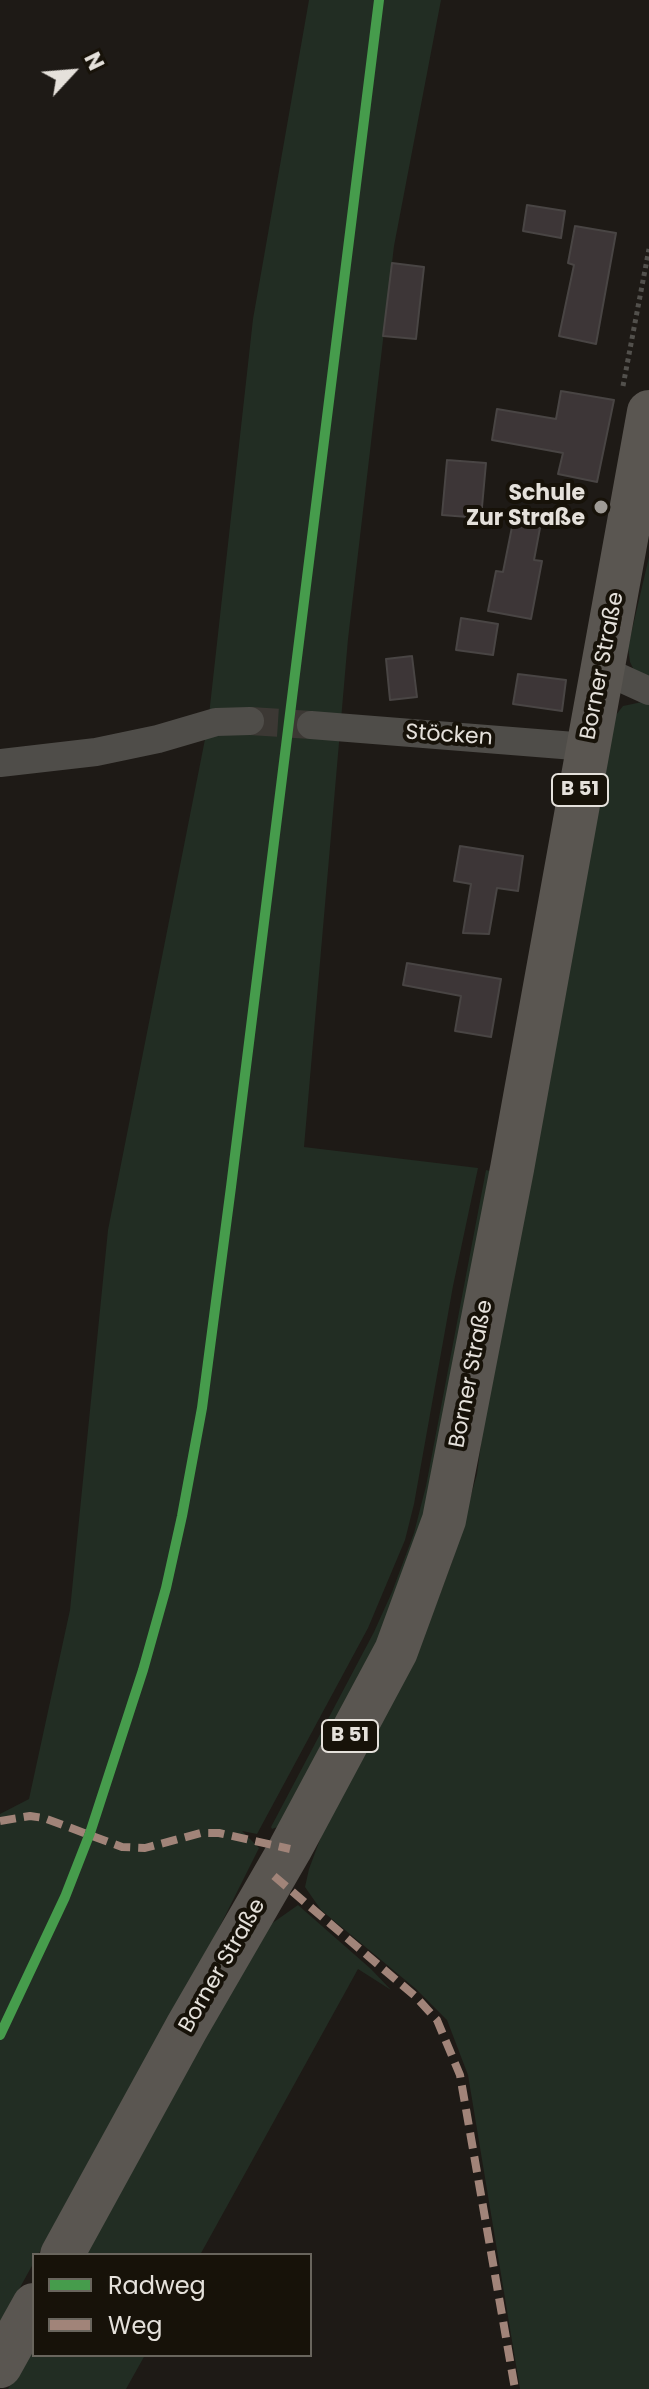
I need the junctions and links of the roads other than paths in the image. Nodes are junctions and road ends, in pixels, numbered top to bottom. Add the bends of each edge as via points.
1 (636, 399) edge
2 (603, 670) junction
3 (649, 691) edge
4 (250, 721) tunnel mouth
5 (311, 725) tunnel mouth
6 (587, 747) junction
7 (0, 763) edge
8 (63, 2253) edge
9 (32, 2309) edge
10 (0, 2366) edge

1 - 2 main road, Borner Straße / B 51
2 - 3 street
2 - 6 main road, Borner Straße / B 51
4 - 7 street via 216,722 96,752
5 - 6 street, Stöcken
6 - 8 main road, Borner Straße / B 51 via 444,1520 418,1595 396,1651 290,1849
9 - 10 main road

